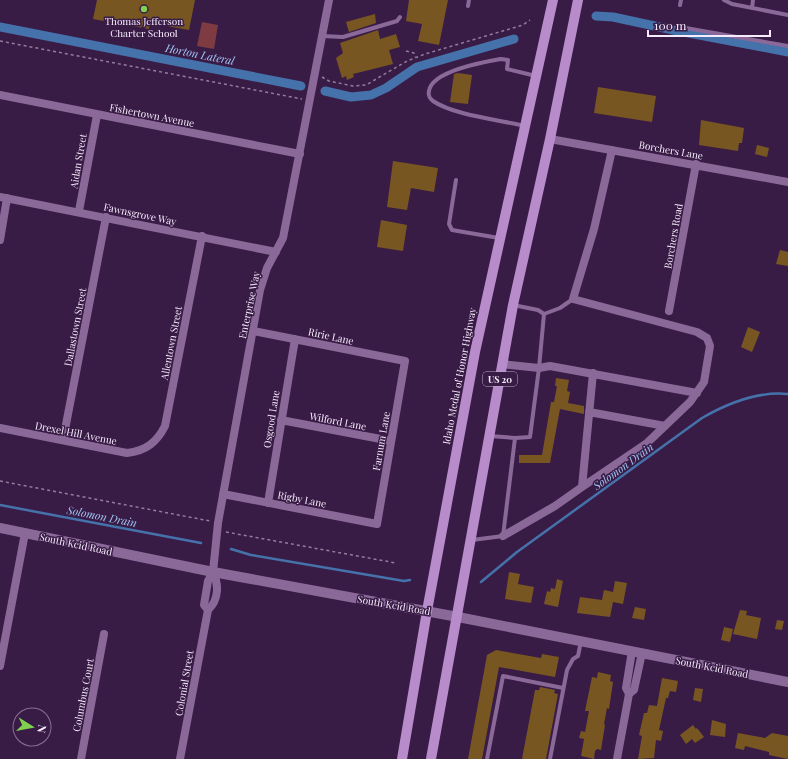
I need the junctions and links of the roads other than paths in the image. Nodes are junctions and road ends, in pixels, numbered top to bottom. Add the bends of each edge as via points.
1 (329, 0) edge
2 (469, 0) edge
3 (553, 0) edge
4 (578, 0) edge
5 (681, 0) edge
6 (724, 0) edge
7 (753, 0) edge
8 (680, 5) dead end
9 (468, 6) dead end
10 (752, 8) junction
11 (788, 15) edge
12 (400, 17) dead end
13 (680, 27) dead end
14 (322, 36) junction
15 (788, 46) edge
16 (536, 76) junction
17 (0, 95) edge
18 (97, 115) junction
19 (525, 126) junction
20 (550, 139) junction
21 (612, 150) junction
22 (300, 154) junction
23 (696, 164) junction
24 (456, 180) dead end
25 (788, 182) edge
26 (4, 197) edge
27 (79, 211) junction
28 (106, 216) junction
29 (202, 236) junction
30 (499, 238) junction
31 (0, 240) edge
32 (276, 252) junction
33 (573, 300) junction
34 (514, 305) junction
35 (669, 311) dead end
36 (544, 314) junction
37 (253, 330) junction
38 (295, 339) junction
39 (405, 361) joint
40 (502, 364) junction
41 (539, 368) junction
42 (593, 373) junction
43 (697, 393) junction
44 (589, 412) junction
45 (281, 420) junction
46 (665, 426) junction
47 (0, 428) edge
48 (490, 436) junction
49 (515, 438) junction
50 (63, 440) junction
51 (391, 441) junction
52 (148, 447) joint
53 (582, 487) junction
54 (223, 494) junction
55 (268, 502) junction
56 (377, 524) joint
57 (0, 528) edge
58 (25, 533) junction
59 (503, 536) junction
60 (472, 540) junction
61 (213, 572) junction
62 (427, 612) junction
63 (458, 617) junction
64 (104, 634) dead end
65 (581, 641) junction
66 (637, 652) junction
67 (0, 666) edge
68 (788, 682) edge
69 (563, 688) junction
70 (81, 759) edge
71 (180, 759) edge
72 (402, 759) edge
73 (431, 759) edge
74 (487, 759) edge
75 (550, 759) edge
76 (617, 759) edge

1 - 14 street, Enterprise Way
2 - 9 lane
3 - 16 main road, Idaho Medal of Honor Highway
4 - 20 main road, US 20
5 - 8 lane
6 - 10 lane
7 - 10 lane
10 - 11 lane
12 - 14 lane via 398,20 343,37
13 - 15 lane
14 - 22 street, Enterprise Way
16 - 19 main road, Idaho Medal of Honor Highway
16 - 19 lane via 507,70 508,60 501,59 438,77 430,86 428,94 432,101 448,109
17 - 18 street, Fishertown Avenue
18 - 22 street, Fishertown Avenue
18 - 27 street, Aidan Street
19 - 30 main road, Idaho Medal of Honor Highway
20 - 21 street, Borchers Lane
20 - 34 main road, US 20
21 - 23 street, Borchers Lane
21 - 33 street via 594,228
22 - 32 street, Enterprise Way via 283,238
23 - 25 street, Borchers Lane
23 - 35 street, Borchers Road
24 - 30 lane via 449,224 452,230
26 - 27 street, Fawnsgrove Way
26 - 31 street
27 - 28 street, Fawnsgrove Way
28 - 29 street, Fawnsgrove Way
28 - 50 street, Dallastown Street
29 - 32 street, Fawnsgrove Way
29 - 52 street, Allentown Street via 165,426 159,438
30 - 62 main road, Idaho Medal of Honor Highway via 476,344
32 - 37 street, Enterprise Way via 267,268 260,290
33 - 36 lane
33 - 43 street via 698,332 707,338 710,346 704,382
34 - 36 lane via 538,310
34 - 40 main road, US 20
36 - 41 lane
37 - 38 street, Ririe Lane
37 - 54 street, Enterprise Way
38 - 39 street, Ririe Lane
38 - 45 street, Osgood Lane
39 - 51 street, Farnum Lane
40 - 41 street
40 - 48 main road, US 20
41 - 42 street via 550,366
41 - 49 lane via 530,437
42 - 43 street
42 - 44 street
43 - 46 street
44 - 46 street
44 - 53 street
45 - 51 street, Wilford Lane
45 - 55 street, Osgood Lane
46 - 53 street via 647,442
47 - 50 street, Drexel Hill Avenue
48 - 49 lane
48 - 60 main road, US 20
49 - 59 lane
50 - 52 street, Drexel Hill Avenue via 128,453 139,452
51 - 56 street, Farnum Lane
53 - 59 street
54 - 55 street, Rigby Lane
54 - 61 street, Enterprise Way
55 - 56 street, Rigby Lane
57 - 58 street, South Kcid Road
58 - 61 street, South Kcid Road
58 - 67 street
59 - 60 lane
60 - 63 main road, US 20
61 - 62 street, South Kcid Road
61 - 71 street, Colonial Street via 208,581 204,605 208,610
62 - 63 street, South Kcid Road
62 - 72 main road, Idaho Medal of Honor Highway
63 - 65 street, South Kcid Road
63 - 73 main road, US 20
64 - 70 street, Columbus Court
65 - 66 street, South Kcid Road
65 - 69 lane via 578,656 567,670
66 - 68 street, South Kcid Road
66 - 76 street via 626,688 629,694
69 - 74 lane via 503,676
69 - 75 lane

